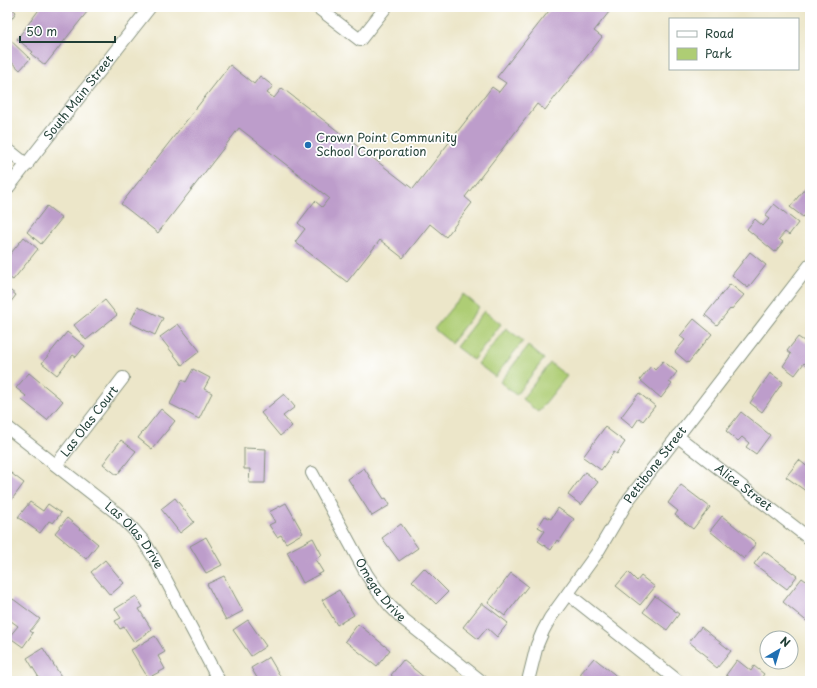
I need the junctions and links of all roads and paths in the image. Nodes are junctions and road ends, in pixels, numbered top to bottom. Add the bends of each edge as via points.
1 (150, 7) edge
2 (317, 7) edge
3 (386, 7) edge
4 (7, 149) edge
5 (26, 165) junction
6 (7, 189) edge
7 (810, 264) edge
8 (123, 378) dead end
9 (7, 427) edge
10 (677, 436) junction
11 (56, 465) junction
12 (312, 473) dead end
13 (810, 540) edge
14 (568, 594) junction
15 (219, 681) edge
16 (481, 681) edge
17 (528, 681) edge
18 (678, 681) edge

1 - 5 street, South Main Street
2 - 3 street via 360,40
4 - 5 street
5 - 6 street, South Main Street
7 - 10 street, Pettibone Street
8 - 11 street, Las Olas Court
9 - 11 street, Las Olas Drive
10 - 13 street, Alice Street
10 - 14 street, Pettibone Street via 629,499 597,553
11 - 15 street, Las Olas Drive via 118,514 144,542
12 - 16 street, Omega Drive via 364,569 390,606 403,620
14 - 17 street, Pettibone Street via 543,631
14 - 18 street

